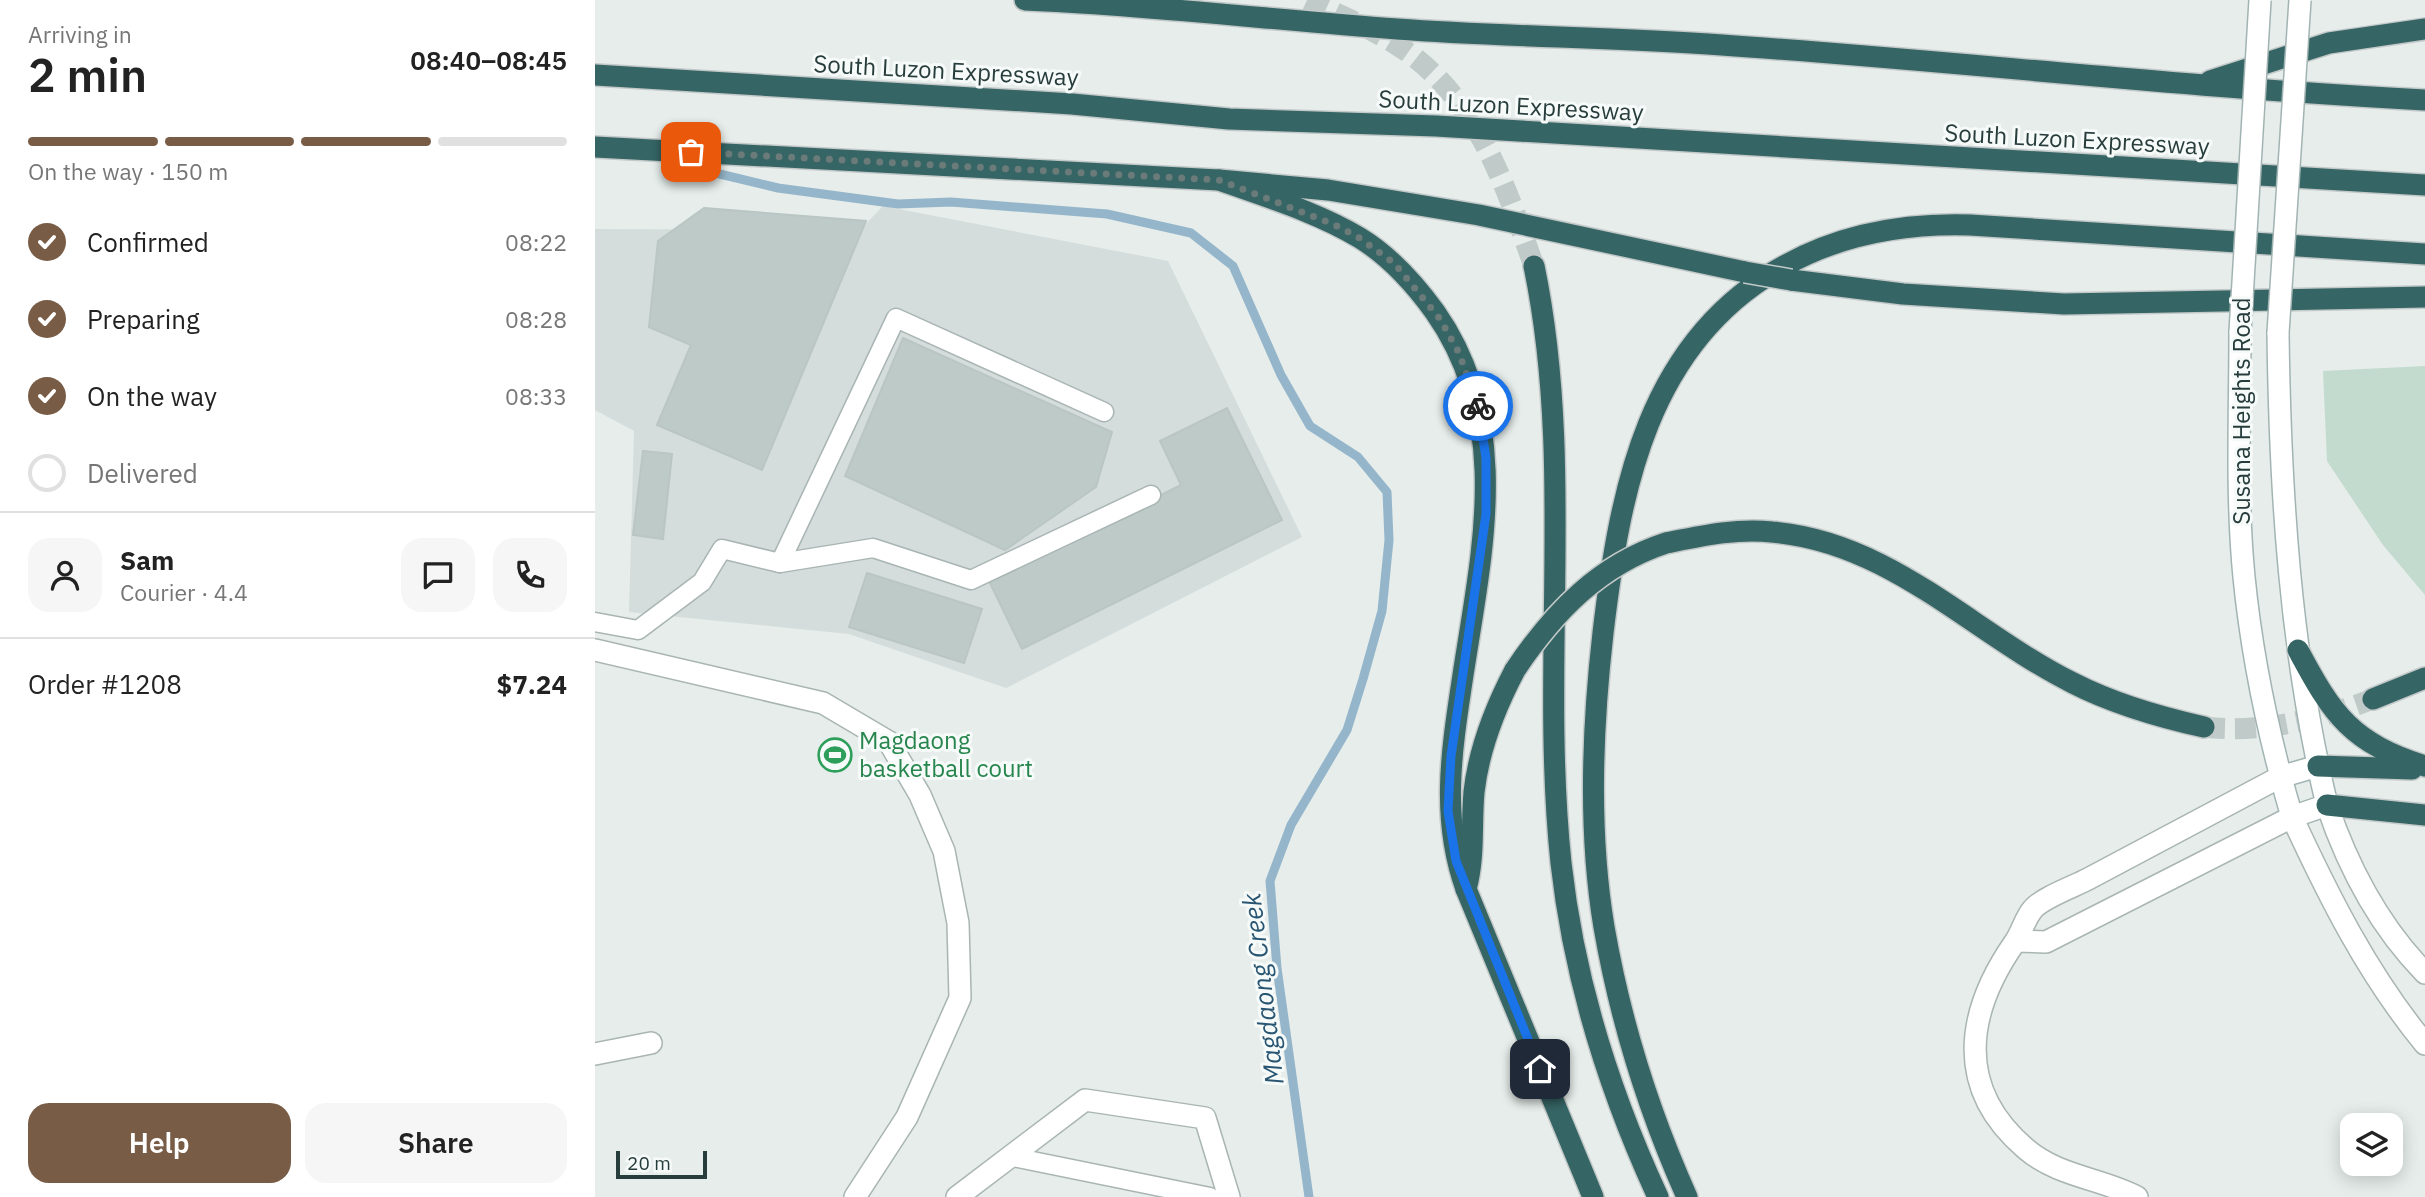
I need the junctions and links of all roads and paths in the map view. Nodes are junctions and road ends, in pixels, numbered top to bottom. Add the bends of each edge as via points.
1 (1025, 0) edge
2 (2260, 0) edge
3 (2300, 0) edge
4 (2425, 29) edge
5 (595, 75) edge
6 (2199, 84) junction
7 (2425, 100) edge
8 (595, 147) edge
9 (1219, 180) junction
10 (2425, 185) edge
11 (2425, 254) edge
12 (1534, 266) tunnel mouth
13 (2425, 297) edge
14 (1104, 412) dead end
15 (1151, 495) dead end
16 (781, 563) junction
17 (595, 622) edge
18 (595, 650) edge
19 (2298, 650) junction
20 (2425, 678) edge
21 (2373, 699) tunnel mouth
22 (2204, 727) tunnel mouth
23 (2318, 766) junction
24 (2425, 768) edge
25 (2280, 777) junction
26 (2327, 805) junction
27 (2425, 815) edge
28 (2292, 817) junction
29 (1466, 889) junction
30 (2015, 941) junction
31 (2425, 973) edge
32 (651, 1043) dead end
33 (2425, 1044) edge
34 (595, 1054) edge
35 (1013, 1157) junction
36 (855, 1197) edge
37 (957, 1197) edge
38 (1210, 1197) edge
39 (1229, 1197) edge
40 (1593, 1197) edge
41 (1658, 1197) edge
42 (1687, 1197) edge
43 (2137, 1197) edge

1 - 6 highway via 1444,33 1719,44
2 - 25 street, Susana Heights Road, bridge via 2240,332 2240,489 2244,574 2257,674
3 - 19 street, Susana Heights Road, bridge via 2278,333 2281,471
4 - 6 highway via 2329,43
5 - 10 highway, South Luzon Expressway via 1072,104 1229,119 1436,126
6 - 7 highway
8 - 9 highway
9 - 13 highway, bridge via 1376,197 1745,272 1903,294 2064,304
9 - 29 highway via 1333,224 1377,249 1422,293 1471,379 1484,431 1488,487 1484,544 1451,756 1448,811
11 - 42 highway via 1970,225 1902,228 1836,242 1755,282 1689,347 1653,412 1628,484 1600,662 1594,775 1597,866 1614,977 1645,1087
12 - 41 highway via 1550,366 1556,459 1554,652 1561,861 1581,984 1598,1045
14 - 16 lane via 896,318
15 - 16 lane via 971,580 873,548
16 - 17 lane via 722,548 702,582 638,630
18 - 36 street via 823,703 890,742 920,794 944,851 958,923 960,998 907,1117
19 - 23 street, Susana Heights Road
19 - 24 highway via 2322,694 2351,730 2389,754
20 - 21 highway
22 - 29 highway, bridge via 2155,715 2071,682 1886,565 1843,546 1750,531 1667,543 1629,557 1586,586 1546,627 1515,670 1489,726 1478,769 1473,864
23 - 24 highway
23 - 25 street
23 - 26 street, Susana Heights Road
25 - 28 street, Susana Heights Road
25 - 30 street via 2033,908
26 - 27 highway
26 - 28 street
26 - 31 street, Susana Heights Road via 2361,885 2405,953
28 - 30 street via 2046,942
28 - 33 street, Susana Heights Road via 2370,969
29 - 40 highway
30 - 43 street via 1987,987 1976,1023 1976,1062 1989,1103 2013,1137 2047,1163
32 - 34 street
35 - 37 street
35 - 38 lane
35 - 39 street via 1085,1100 1205,1118

